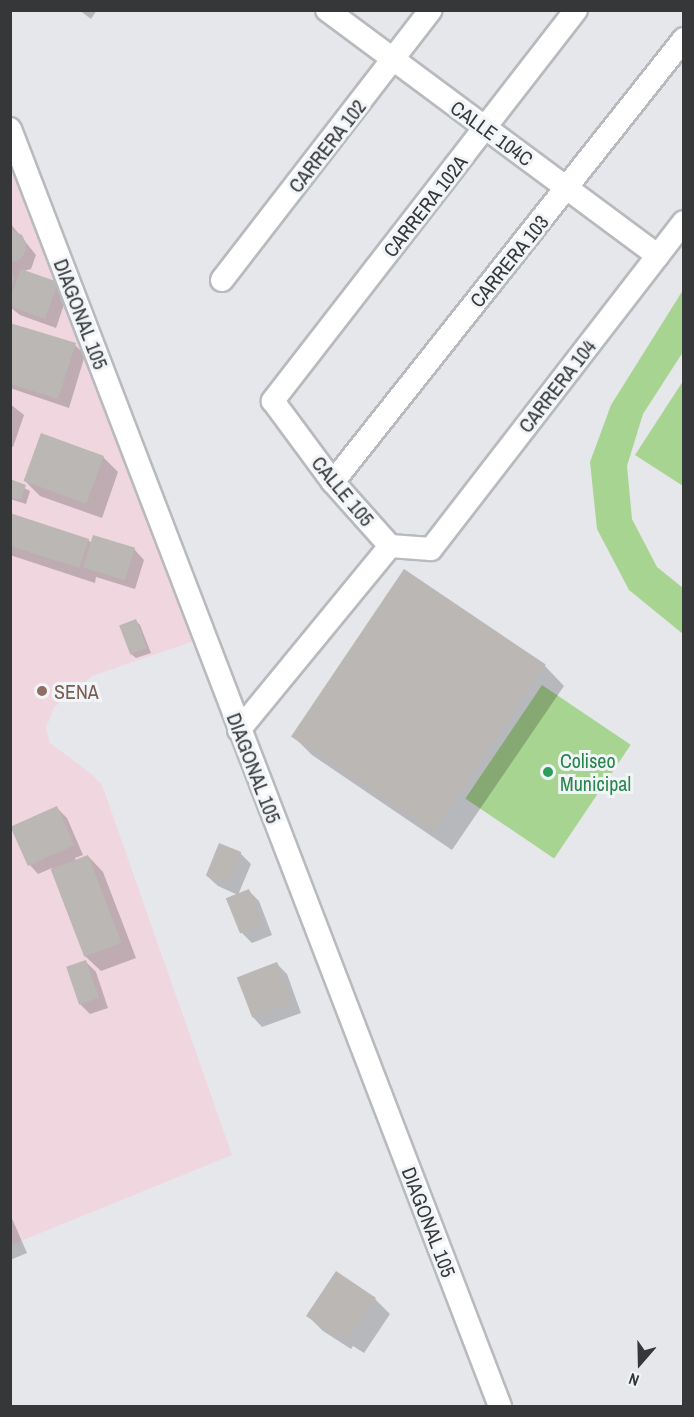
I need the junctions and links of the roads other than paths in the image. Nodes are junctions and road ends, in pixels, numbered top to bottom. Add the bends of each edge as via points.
1 (327, 10) edge
2 (431, 10) edge
3 (576, 10) edge
4 (684, 39) edge
5 (394, 60) junction
6 (485, 128) junction
7 (10, 129) edge
8 (567, 188) junction
9 (684, 222) edge
10 (658, 256) junction
11 (222, 280) dead end
12 (273, 400) joint
13 (333, 482) junction
14 (390, 546) junction
15 (239, 730) junction
16 (500, 1407) edge

1 - 5 street, CALLE 104C
2 - 5 street, CARRERA 102
3 - 6 street, CARRERA 102A
4 - 8 street, CARRERA 103
5 - 6 street, CALLE 104C
5 - 11 street, CARRERA 102
6 - 8 street, CALLE 104C
6 - 12 street, CARRERA 102A
7 - 15 street, DIAGONAL 105
8 - 10 street, CALLE 104C
8 - 13 street, CARRERA 103
9 - 10 street, CARRERA 104
10 - 14 street, CARRERA 104 via 431,549
12 - 13 street, CALLE 105
13 - 14 street, CALLE 105
14 - 15 street
15 - 16 street, DIAGONAL 105

